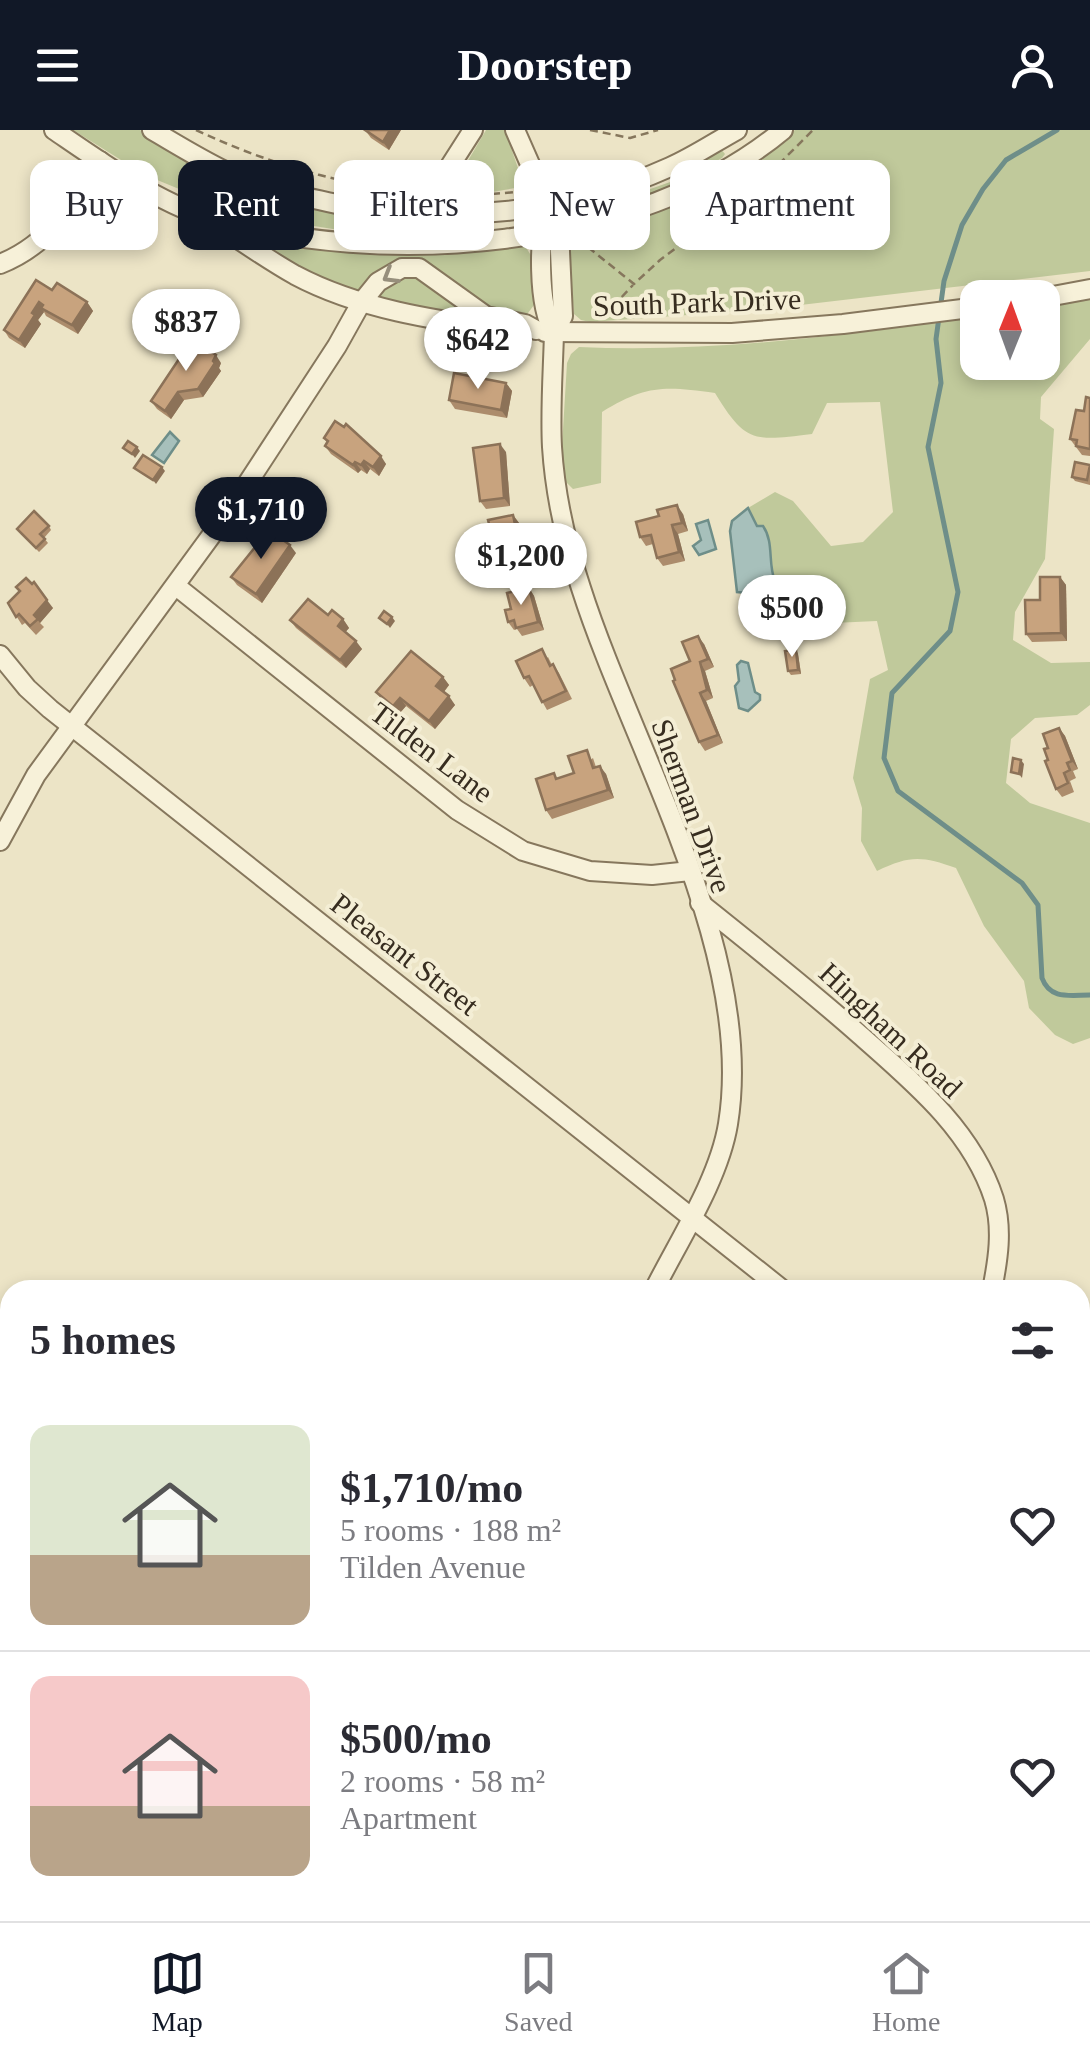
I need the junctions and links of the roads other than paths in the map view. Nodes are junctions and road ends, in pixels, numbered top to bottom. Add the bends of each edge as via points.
1 (54, 130) edge
2 (152, 130) edge
3 (474, 130) edge
4 (515, 130) edge
5 (737, 130) edge
6 (783, 130) edge
7 (99, 160) edge
8 (454, 160) edge
9 (528, 160) edge
10 (650, 175) edge
11 (334, 202) edge
12 (650, 204) edge
13 (514, 235) edge
14 (314, 240) edge
15 (30, 247) edge
16 (256, 250) edge
17 (553, 250) edge
18 (0, 264) edge
19 (1090, 289) edge
20 (1060, 295) edge
21 (361, 303) junction
22 (960, 309) edge
23 (545, 332) junction
24 (176, 586) junction
25 (0, 655) edge
26 (72, 725) junction
27 (0, 841) edge
28 (690, 872) junction
29 (700, 902) junction
30 (692, 1216) junction
31 (659, 1280) edge
32 (771, 1280) edge
33 (993, 1280) edge

1 - 7 street
2 - 11 street via 227,172
3 - 8 street
4 - 9 street, Sherman Drive
5 - 10 street
6 - 12 street via 725,168
13 - 14 street via 394,245
15 - 18 street
16 - 21 street, South Park Drive
17 - 23 street, Sherman Drive via 564,316
19 - 20 street
21 - 23 street, South Park Drive via 441,321
23 -> 21 street via 486,316 426,270 410,266 388,274
21 - 24 street
22 - 23 street, South Park Drive via 732,333
23 - 28 street, Sherman Drive via 556,492 576,569
24 - 26 street
24 - 28 street, Tilden Lane via 456,810 523,851 590,871
25 - 26 street, Pleasant Street
26 - 27 street
26 - 30 street, Pleasant Street
28 - 29 street, Sherman Drive
29 - 30 street, Sherman Drive via 720,977 732,1080 728,1126
29 - 33 street, Hingham Road via 808,989 948,1118 995,1204
30 - 31 street, Sherman Drive
30 - 32 street, Pleasant Street

